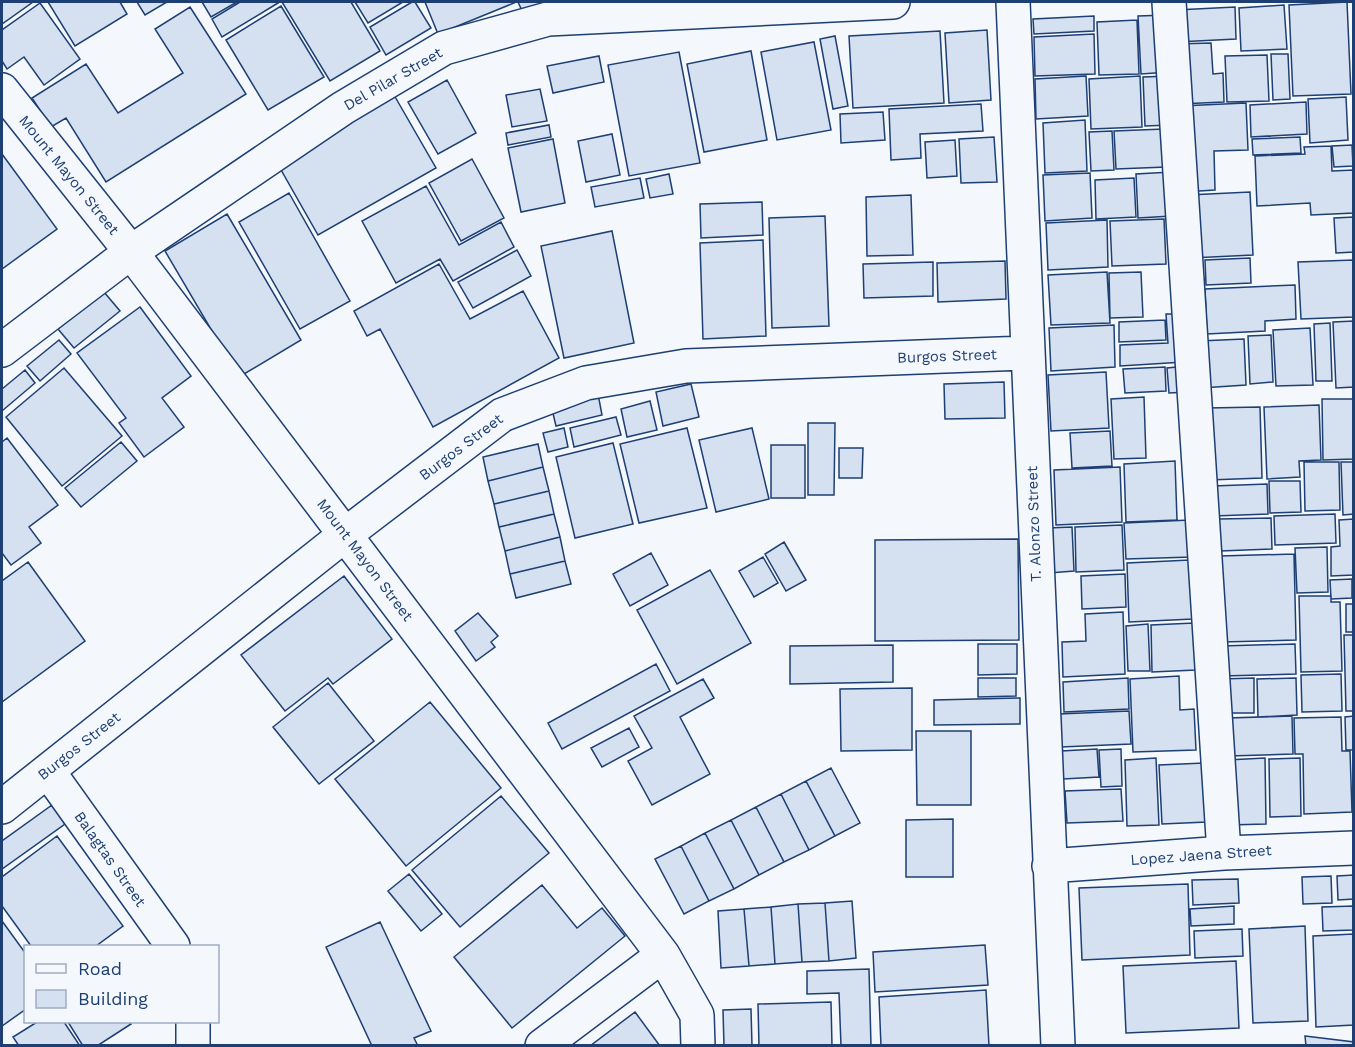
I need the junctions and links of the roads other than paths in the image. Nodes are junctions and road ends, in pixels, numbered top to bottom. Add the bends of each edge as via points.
1 (893, 2) edge
2 (1013, 2) edge
3 (1169, 2) edge
4 (2, 90) edge
5 (131, 252) junction
6 (2, 350) edge
7 (1027, 353) junction
8 (346, 534) junction
9 (48, 771) junction
10 (2, 807) edge
11 (1353, 848) edge
12 (1224, 853) junction
13 (1049, 866) junction
14 (171, 945) edge
15 (663, 955) junction
16 (194, 1023) edge
17 (193, 1046) edge
18 (542, 1046) edge
19 (698, 1046) edge
20 (1058, 1046) edge

1 - 5 street, Del Pilar Street via 548,19 444,48 343,108
2 - 7 street, T. Alonzo Street
3 - 12 street
4 - 5 street, Mount Mayon Street
5 - 6 street, Del Pilar Street
5 - 8 street, Mount Mayon Street
7 - 8 street, Burgos Street via 687,366 586,383 502,415
7 - 13 street, T. Alonzo Street
8 - 9 street, Burgos Street
8 - 15 street, Mount Mayon Street
9 - 10 street, Burgos Street
9 - 14 street, Balagtas Street
11 - 12 street, Lopez Jaena Street
12 - 13 street, Lopez Jaena Street
13 - 20 street, T. Alonzo Street
15 - 18 street
15 - 19 street, Mount Mayon Street via 697,1015
16 - 17 street

